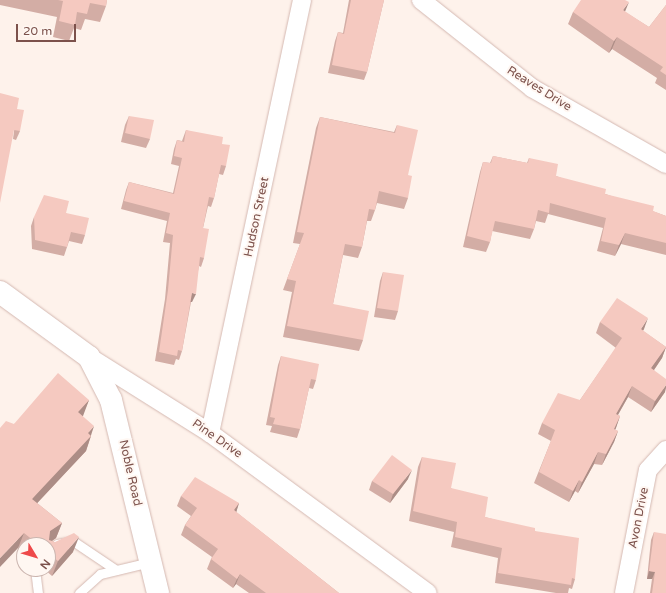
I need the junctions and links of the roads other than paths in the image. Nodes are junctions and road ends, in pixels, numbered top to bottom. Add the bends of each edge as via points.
1 (302, 0) edge
2 (421, 0) edge
3 (666, 164) edge
4 (0, 292) edge
5 (89, 357) junction
6 (210, 433) junction
7 (666, 450) edge
8 (56, 545) edge
9 (150, 562) junction
10 (116, 570) junction
11 (36, 577) edge
12 (38, 593) edge
13 (79, 593) edge
14 (158, 593) edge
15 (428, 593) edge
16 (624, 593) edge

1 - 6 street, Hudson Street
2 - 3 street, Reaves Drive via 532,88
4 - 5 street, Pine Drive
5 - 6 street, Pine Drive
5 - 9 street, Noble Road via 111,400
6 - 15 street, Pine Drive
7 - 16 street, Avon Drive via 648,470
8 - 10 lane via 73,541
9 - 10 lane
9 - 14 street, Noble Road
10 - 13 lane via 100,574
11 - 12 lane

